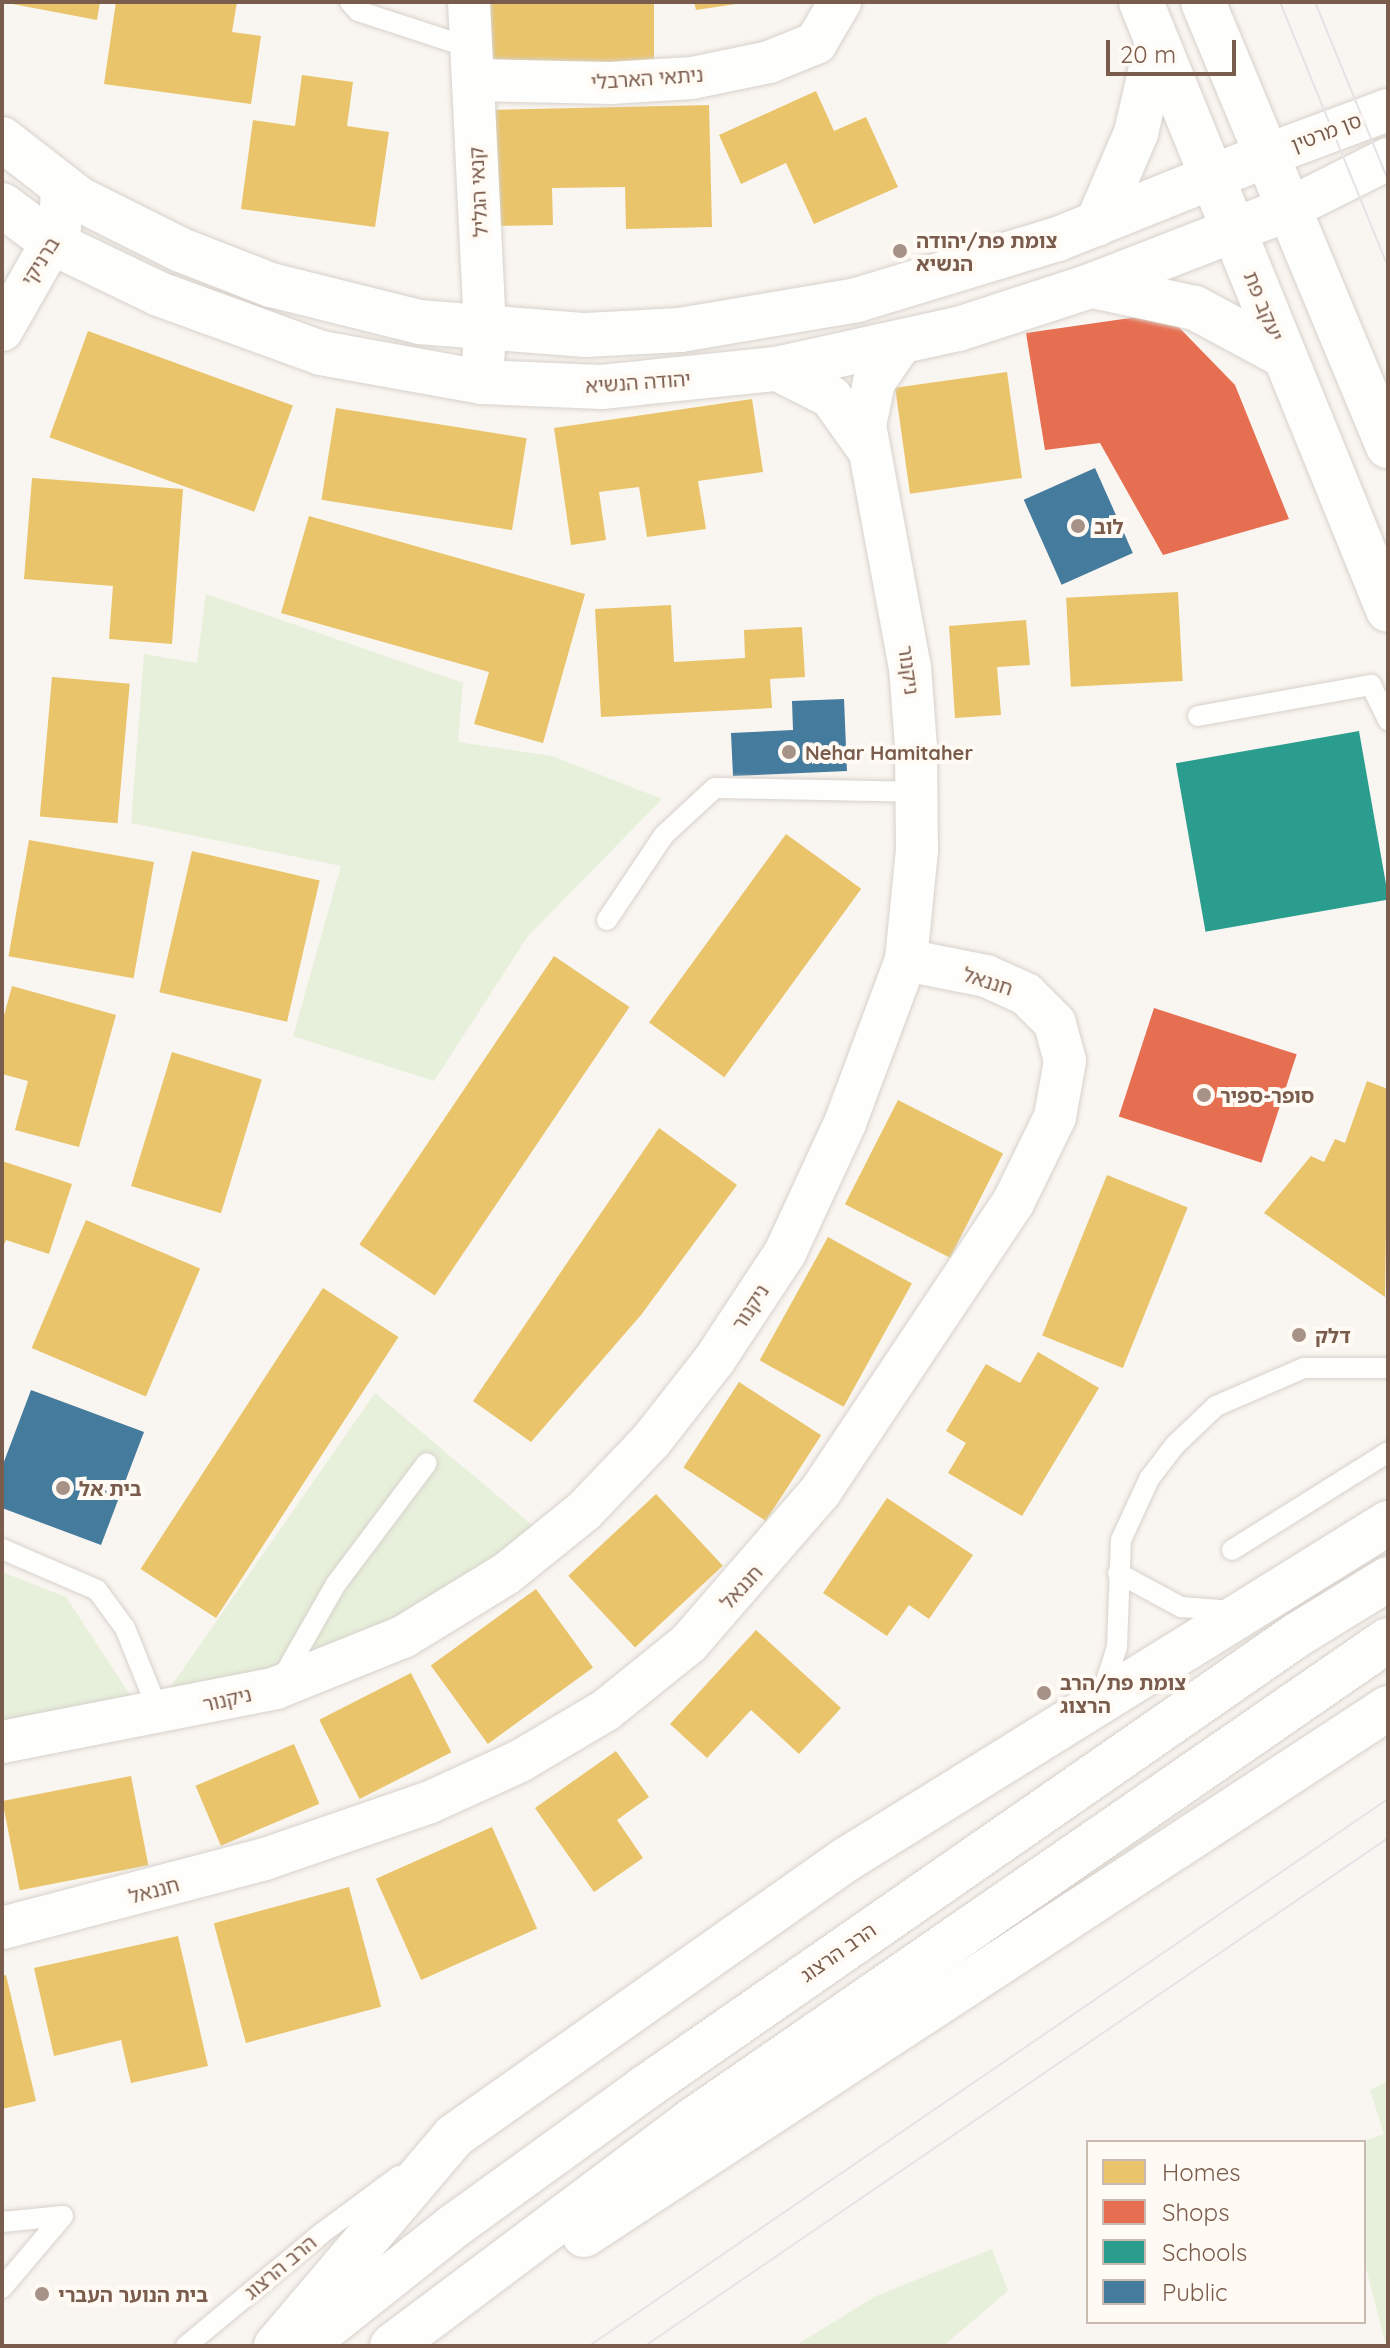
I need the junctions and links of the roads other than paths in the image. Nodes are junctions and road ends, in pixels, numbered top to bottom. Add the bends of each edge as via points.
1 (350, 2) edge
2 (469, 2) edge
3 (840, 2) edge
4 (1141, 2) edge
5 (1203, 2) edge
6 (1157, 42) junction
7 (472, 64) junction
8 (1388, 110) edge
9 (2, 139) edge
10 (1264, 156) junction
11 (1388, 159) edge
12 (1211, 178) junction
13 (62, 188) junction
14 (2, 205) edge
15 (1286, 210) junction
16 (1097, 224) junction
17 (1234, 232) junction
18 (53, 243) junction
19 (1090, 286) junction
20 (2, 330) edge
21 (485, 331) junction
22 (901, 343) junction
23 (1284, 356) junction
24 (776, 369) junction
25 (482, 382) junction
26 (865, 445) junction
27 (1388, 446) edge
28 (1388, 610) edge
29 (1198, 716) dead end
30 (1388, 720) edge
31 (917, 792) junction
32 (607, 920) dead end
33 (906, 960) junction
34 (1388, 1368) edge
35 (1388, 1452) edge
36 (427, 1463) dead end
37 (1388, 1523) edge
38 (2, 1549) edge
39 (1232, 1550) dead end
40 (1118, 1573) junction
41 (1388, 1579) edge
42 (1241, 1612) junction
43 (1388, 1640) edge
44 (276, 1688) junction
45 (1097, 1706) junction
46 (1388, 1708) edge
47 (160, 1715) junction
48 (2, 1742) edge
49 (2, 1928) edge
50 (454, 2136) junction
51 (2, 2222) edge
52 (2, 2288) edge
53 (402, 2337) edge
54 (186, 2346) edge
55 (276, 2346) edge
56 (303, 2346) edge

1 - 7 lane via 358,11
2 - 7 street, קנאי הגליל
3 - 7 street, ניתאי הארבלי via 816,43 769,62 707,75 610,83
4 - 6 main road, יעקב פת
5 - 10 main road
6 - 12 main road, יעקב פת
6 - 16 main road via 1136,133
7 - 21 street, קנאי הגליל
8 - 10 street, סן מרטין
9 - 13 main road
10 - 12 main road
10 - 15 main road
11 - 15 street
12 - 16 main road
12 - 17 main road, יעקב פת
13 - 18 street, ברניקי via 62,218
13 - 21 main road via 181,250 271,285 351,308
14 - 18 main road, יהודה הנשיא
15 - 17 main road, יהודה הנשיא
15 - 27 main road
16 - 21 main road via 945,277 756,319 585,335
17 - 19 main road, יהודה הנשיא
17 - 23 main road, יעקב פת
18 - 20 street, ברניקי
18 - 25 main road, יהודה הנשיא via 159,294 321,353
19 - 22 main road, יהודה הנשיא
19 - 23 main road via 1195,308
21 - 25 street, קנאי הגליל
22 - 24 main road, יהודה הנשיא
22 - 26 street, ניקנור via 882,366 869,396
23 - 28 main road, יעקב פת
24 - 25 main road, יהודה הנשיא via 601,387
24 - 26 street, ניקנור via 831,397
26 - 31 street, ניקנור via 910,668
29 - 30 lane via 1371,685
31 - 32 lane via 715,788 664,835
31 - 33 street, ניקנור
33 - 44 street, ניקנור via 845,1123 785,1253 715,1359 650,1442 584,1511 506,1574 403,1637
33 - 49 street, חננאל via 986,976 1026,994 1055,1023 1065,1061 1055,1117 1013,1203 889,1393 820,1492 699,1632 606,1710 520,1761 428,1803 262,1860
34 - 40 lane via 1304,1368 1216,1406 1149,1479 1121,1540
35 - 39 lane
36 - 44 lane via 336,1584
37 - 42 main road
38 - 47 lane via 97,1590 125,1628
40 - 42 lane via 1181,1607
40 - 45 lane via 1117,1647
41 - 56 main road, הרב הרצוג via 1297,1635 643,2089 454,2226
42 - 45 main road
43 - 53 main road via 978,1919
44 - 47 street, ניקנור
45 - 50 main road via 847,1859
46 - 53 main road via 584,2235
47 - 48 street, ניקנור
50 - 54 lane, הרב הרצוג via 322,2233
50 - 55 main road
51 - 52 lane via 63,2216

